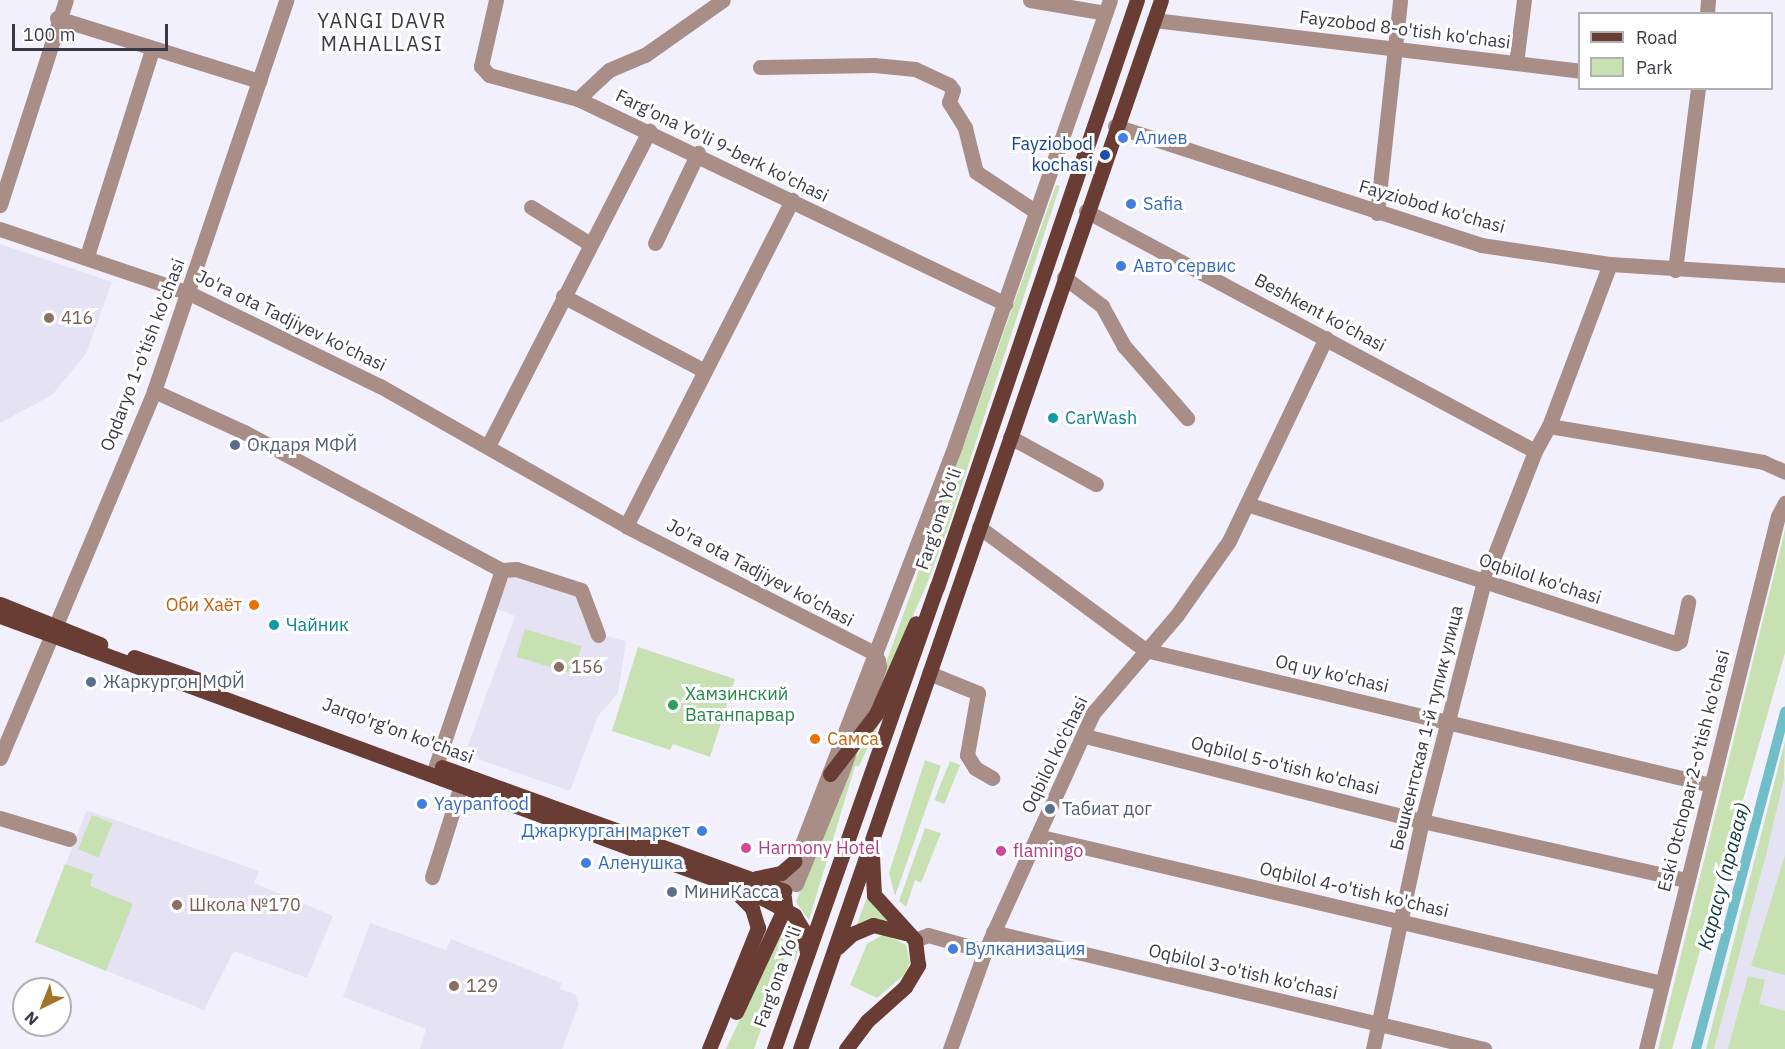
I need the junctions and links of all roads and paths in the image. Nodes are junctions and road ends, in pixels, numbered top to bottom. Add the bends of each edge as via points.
1 (66, 0) edge
2 (286, 0) edge
3 (496, 0) edge
4 (723, 0) edge
5 (1030, 0) edge
6 (1137, 0) edge
7 (1161, 0) edge
8 (1400, 0) edge
9 (1524, 0) edge
10 (1108, 7) edge
11 (57, 18) junction
12 (1154, 20) junction
13 (1396, 47) junction
14 (152, 50) junction
15 (1516, 63) junction
16 (760, 67) dead end
17 (1578, 71) edge
18 (259, 81) junction
19 (1698, 90) edge
20 (578, 99) junction
21 (1115, 126) junction
22 (649, 131) junction
23 (698, 153) junction
24 (792, 200) junction
25 (0, 205) edge
26 (531, 207) dead end
27 (1035, 211) junction
28 (1086, 211) junction
29 (1377, 213) junction
30 (0, 229) edge
31 (655, 243) dead end
32 (590, 244) junction
33 (87, 255) junction
34 (1610, 264) junction
35 (1676, 270) junction
36 (1785, 275) edge
37 (1064, 277) junction
38 (189, 293) junction
39 (562, 296) junction
40 (1005, 304) junction
41 (1326, 338) junction
42 (703, 370) junction
43 (154, 391) junction
44 (1187, 418) dead end
45 (1549, 426) junction
46 (1010, 436) junction
47 (489, 444) junction
48 (1535, 451) junction
49 (1785, 472) edge
50 (1096, 484) dead end
51 (1785, 503) edge
52 (1247, 504) junction
53 (626, 526) junction
54 (979, 526) junction
55 (502, 570) junction
56 (1484, 582) junction
57 (937, 587) junction
58 (1688, 602) dead end
59 (0, 604) edge
60 (0, 616) edge
61 (53, 632) junction
62 (598, 635) dead end
63 (1145, 650) junction
64 (876, 654) junction
65 (929, 673) junction
66 (1447, 720) junction
67 (1085, 736) junction
68 (850, 748) junction
69 (0, 758) edge
70 (435, 770) junction
71 (830, 774) junction
72 (992, 778) dead end
73 (461, 785) junction
74 (1711, 785) junction
75 (0, 818) edge
76 (1422, 821) junction
77 (1036, 836) junction
78 (873, 838) junction
79 (69, 839) dead end
80 (795, 861) junction
81 (432, 877) dead end
82 (756, 878) junction
83 (1686, 880) junction
84 (727, 884) junction
85 (782, 900) junction
86 (1399, 920) junction
87 (993, 932) junction
88 (915, 940) junction
89 (754, 945) junction
90 (985, 951) junction
91 (806, 958) junction
92 (832, 958) junction
93 (1662, 983) junction
94 (1378, 1024) junction
95 (953, 1048) edge
96 (709, 1049) edge
97 (719, 1049) edge
98 (774, 1049) edge
99 (800, 1049) edge
100 (846, 1049) edge
101 (1373, 1049) edge
102 (1484, 1049) edge
103 (1646, 1049) edge

1 - 11 street
2 - 18 street, Oqdaryo 1-o'tish ko'chasi
3 - 20 street, Farg'ona Yo'li 9-berk ko'chasi via 482,70 500,79
4 - 20 street via 645,55 609,70
5 - 10 street
6 - 57 main road, Farg'ona Yo'li
7 - 12 main road
8 - 13 street
9 - 15 street
10 - 27 street, Farg'ona Yo'li
11 - 14 street
11 - 25 street
12 - 13 street, Fayzobod 8-o'tish ko'chasi
12 - 21 main road
13 - 15 street, Fayzobod 8-o'tish ko'chasi
13 - 29 street
14 - 18 street
14 - 33 street
15 - 17 street, Fayzobod 8-o'tish ko'chasi
16 - 27 street via 874,64 915,69 949,85 953,90 949,102 965,128 976,172
18 - 38 street, Oqdaryo 1-o'tish ko'chasi
19 - 35 street
20 - 22 street, Farg'ona Yo'li 9-berk ko'chasi
21 - 28 main road
21 - 29 street, Fayziobod ko'chasi
22 - 23 street, Farg'ona Yo'li 9-berk ko'chasi
22 - 32 street
23 - 24 street, Farg'ona Yo'li 9-berk ko'chasi
23 - 31 street
24 - 40 street, Farg'ona Yo'li 9-berk ko'chasi
24 - 42 street
26 - 32 street
27 - 40 street, Farg'ona Yo'li
28 - 37 main road
28 - 41 street, Beshkent ko'chasi
29 - 34 street, Fayziobod ko'chasi via 1481,245
30 - 33 street, Jo'ra ota Tadjiyev ko'chasi
32 - 39 street
33 - 38 street, Jo'ra ota Tadjiyev ko'chasi
34 - 35 street, Fayziobod ko'chasi
34 - 45 street, Бешкентская 1-й тупик улица
35 - 36 street, Fayziobod ko'chasi
37 - 44 street via 1102,306 1124,346
37 - 46 main road
38 - 43 street, Oqdaryo 1-o'tish ko'chasi
38 - 47 street, Jo'ra ota Tadjiyev ko'chasi
39 - 42 street
39 - 47 street
40 - 64 street, Farg'ona Yo'li
41 - 48 street, Beshkent ko'chasi
41 - 52 street, Oqbilol ko'chasi
42 - 53 street
43 - 55 street via 246,433
43 - 61 street, Oqdaryo 1-o'tish ko'chasi
45 - 48 street, Бешкентская 1-й тупик улица
45 - 49 street via 1763,462
46 - 50 street
46 - 54 main road
47 - 53 street, Jo'ra ota Tadjiyev ko'chasi
48 - 56 street, Бешкентская 1-й тупик улица
51 - 74 street, Eski Otchopar 2-o'tish ko'chasi via 1778,516
52 - 56 street, Oqbilol ko'chasi
52 - 63 street, Oqbilol ko'chasi via 1206,575
53 - 64 street, Jo'ra ota Tadjiyev ko'chasi
54 - 63 street, Oq uy ko'chasi
54 - 65 main road
55 - 62 street via 516,569 581,590
55 - 70 street
56 - 58 street, Oqbilol ko'chasi via 1676,643 1680,641
56 - 66 street, Бешкентская 1-й тупик улица
57 - 68 main road via 905,642 876,714
57 - 91 main road, Farg'ona Yo'li
59 - 61 main road, Jarqo'rg'on ko'chasi
60 - 61 main road, Jarqo'rg'on ko'chasi
61 - 69 street, Oqdaryo 1-o'tish ko'chasi
61 - 70 main road, Jarqo'rg'on ko'chasi
63 - 66 street, Oq uy ko'chasi
63 - 67 street, Oqbilol ko'chasi via 1093,713
64 - 68 street, Farg'ona Yo'li via 879,667
64 - 71 street, Farg'ona Yo'li via 860,687
65 - 72 street via 978,693 967,755 975,768
65 - 78 main road
66 - 74 street, Oq uy ko'chasi
66 - 76 street, Бешкентская 1-й тупик улица
67 - 76 street, Oqbilol 5-o'tish ko'chasi
67 - 77 street, Oqbilol ko'chasi
68 - 71 main road
68 - 85 street, Farg'ona Yo'li via 818,837
70 - 73 main road, Jarqo'rg'on ko'chasi
70 - 82 main road, Jarqo'rg'on ko'chasi
71 - 80 street, Farg'ona Yo'li
73 - 81 street
73 - 84 main road, Jarqo'rg'on ko'chasi
74 - 83 street, Eski Otchopar 2-o'tish ko'chasi
75 - 79 street
76 - 83 street, Oqbilol 5-o'tish ko'chasi
76 - 86 street, Бешкентская 1-й тупик улица
77 - 86 street, Oqbilol 4-o'tish ko'chasi
77 - 87 street, Oqbilol ko'chasi
78 - 88 main road via 874,895
78 - 92 main road
80 - 82 main road via 781,873
80 - 85 street, Farg'ona Yo'li
82 - 85 main road, Jarqo'rg'on ko'chasi
83 - 93 street, Eski Otchopar 2-o'tish ko'chasi
84 - 85 main road, Jarqo'rg'on ko'chasi
84 - 89 main road via 758,916
85 - 89 main road, Farg'ona Yo'li
85 - 91 main road via 803,930
85 - 97 main road
86 - 93 street, Oqbilol 4-o'tish ko'chasi
86 - 94 street, Бешкентская 1-й тупик улица
87 - 90 street, Oqbilol ko'chasi
87 - 94 street, Oqbilol 3-o'tish ko'chasi
88 - 90 street via 928,935
88 - 92 main road via 898,930 873,925 846,939
88 - 100 main road via 920,958 912,979 867,1021
89 - 96 main road
90 - 95 street, Oqbilol ko'chasi
91 - 98 main road, Farg'ona Yo'li
92 - 99 main road
93 - 103 street, Eski Otchopar 2-o'tish ko'chasi
94 - 101 street, Бешкентская 1-й тупик улица
94 - 102 street, Oqbilol 3-o'tish ko'chasi

